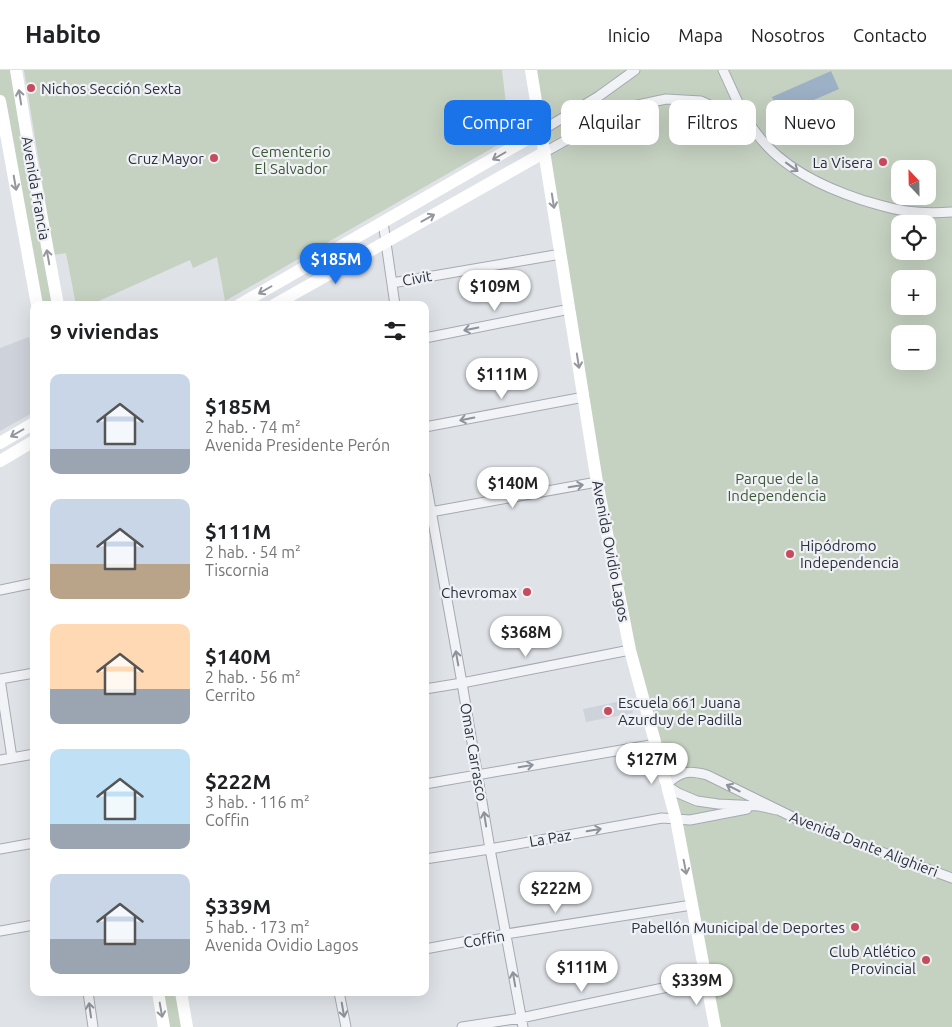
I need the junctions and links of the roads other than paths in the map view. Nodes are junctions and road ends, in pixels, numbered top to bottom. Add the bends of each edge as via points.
1 (16, 70) edge
2 (531, 70) edge
3 (634, 70) edge
4 (722, 70) edge
5 (730, 70) edge
6 (732, 90) junction
7 (536, 100) edge
8 (684, 100) edge
9 (736, 100) edge
10 (0, 101) edge
11 (551, 125) edge
12 (756, 134) edge
13 (517, 145) edge
14 (544, 145) edge
15 (8, 148) junction
16 (29, 149) junction
17 (545, 152) junction
18 (952, 212) edge
19 (383, 222) junction
20 (385, 242) junction
21 (561, 254) junction
22 (392, 283) junction
23 (36, 301) edge
24 (57, 301) edge
25 (246, 301) edge
26 (281, 301) edge
27 (394, 301) edge
28 (570, 309) junction
29 (429, 337) edge
30 (584, 397) junction
31 (30, 425) edge
32 (429, 426) edge
33 (0, 443) edge
34 (30, 443) edge
35 (0, 460) edge
36 (598, 482) junction
37 (429, 512) edge
38 (429, 517) edge
39 (30, 584) edge
40 (0, 590) edge
41 (630, 650) junction
42 (30, 674) edge
43 (0, 679) edge
44 (462, 683) junction
45 (429, 688) edge
46 (656, 744) junction
47 (30, 755) edge
48 (12, 758) junction
49 (0, 760) edge
50 (478, 775) junction
51 (429, 783) edge
52 (666, 785) junction
53 (759, 806) junction
54 (777, 810) junction
55 (676, 819) junction
56 (30, 844) edge
57 (0, 849) edge
58 (490, 849) junction
59 (429, 858) edge
60 (952, 878) edge
61 (692, 904) junction
62 (30, 926) edge
63 (0, 931) edge
64 (506, 934) junction
65 (429, 949) edge
66 (706, 980) junction
67 (89, 996) edge
68 (159, 996) edge
69 (182, 996) edge
70 (341, 996) edge
71 (522, 1022) edge
72 (93, 1027) edge
73 (164, 1027) edge
74 (187, 1027) edge
75 (346, 1027) edge
76 (462, 1027) edge
77 (715, 1027) edge

16 -> 1 main road, Avenida Francia
2 - 7 main road, Avenida Ovidio Lagos
3 - 11 street
4 - 6 street
5 - 6 street
6 - 9 street
8 - 17 street via 666,99 633,106
10 - 15 main road, Avenida Francia
12 -> 18 street via 771,151 796,170 838,192 906,211
13 -> 19 main road
14 - 17 main road, Avenida Ovidio Lagos
15 - 16 main road
15 -> 23 main road, Avenida Francia
24 -> 16 main road, Avenida Francia
20 -> 17 main road
17 -> 21 main road, Avenida Ovidio Lagos
19 - 20 street
19 -> 25 main road
20 - 22 street
20 - 26 main road
21 - 22 street, Civit
21 - 28 main road, Avenida Ovidio Lagos
22 - 27 street
28 -> 29 street
28 -> 30 main road, Avenida Ovidio Lagos
30 -> 32 street
30 - 36 main road, Avenida Ovidio Lagos
31 -> 33 main road
34 - 35 main road
37 -> 36 street
36 - 41 main road, Avenida Ovidio Lagos
44 -> 38 street, Omar Carrasco
39 - 40 street
41 - 44 street
41 - 46 main road, Avenida Ovidio Lagos
42 - 43 street
43 - 48 street
44 - 45 street
44 - 50 street, Omar Carrasco
50 -> 46 street
46 - 52 main road, Avenida Ovidio Lagos
47 - 48 street
48 - 49 street
50 - 51 street
58 -> 50 street, Omar Carrasco
52 - 53 street, Avenida Dante Alighieri via 697,801
54 -> 52 street, Avenida Dante Alighieri via 707,775 694,772 682,773
52 - 55 main road, Avenida Ovidio Lagos
53 - 54 street, Avenida Dante Alighieri
53 - 55 street, Avenida Dante Alighieri via 690,820
54 - 60 street, Avenida Dante Alighieri via 811,826
58 -> 55 street, La Paz via 662,818
55 -> 61 main road, Avenida Ovidio Lagos
56 - 57 street
58 - 59 street, La Paz
58 - 64 street, Omar Carrasco
61 - 64 street, Coffin
61 - 66 main road, Avenida Ovidio Lagos
62 - 63 street
64 - 65 street, Coffin
71 -> 64 street, Omar Carrasco
66 - 71 street
66 - 77 main road, Avenida Ovidio Lagos
72 -> 67 street
68 -> 73 main road
69 - 74 main road
70 -> 75 street
71 - 76 street

